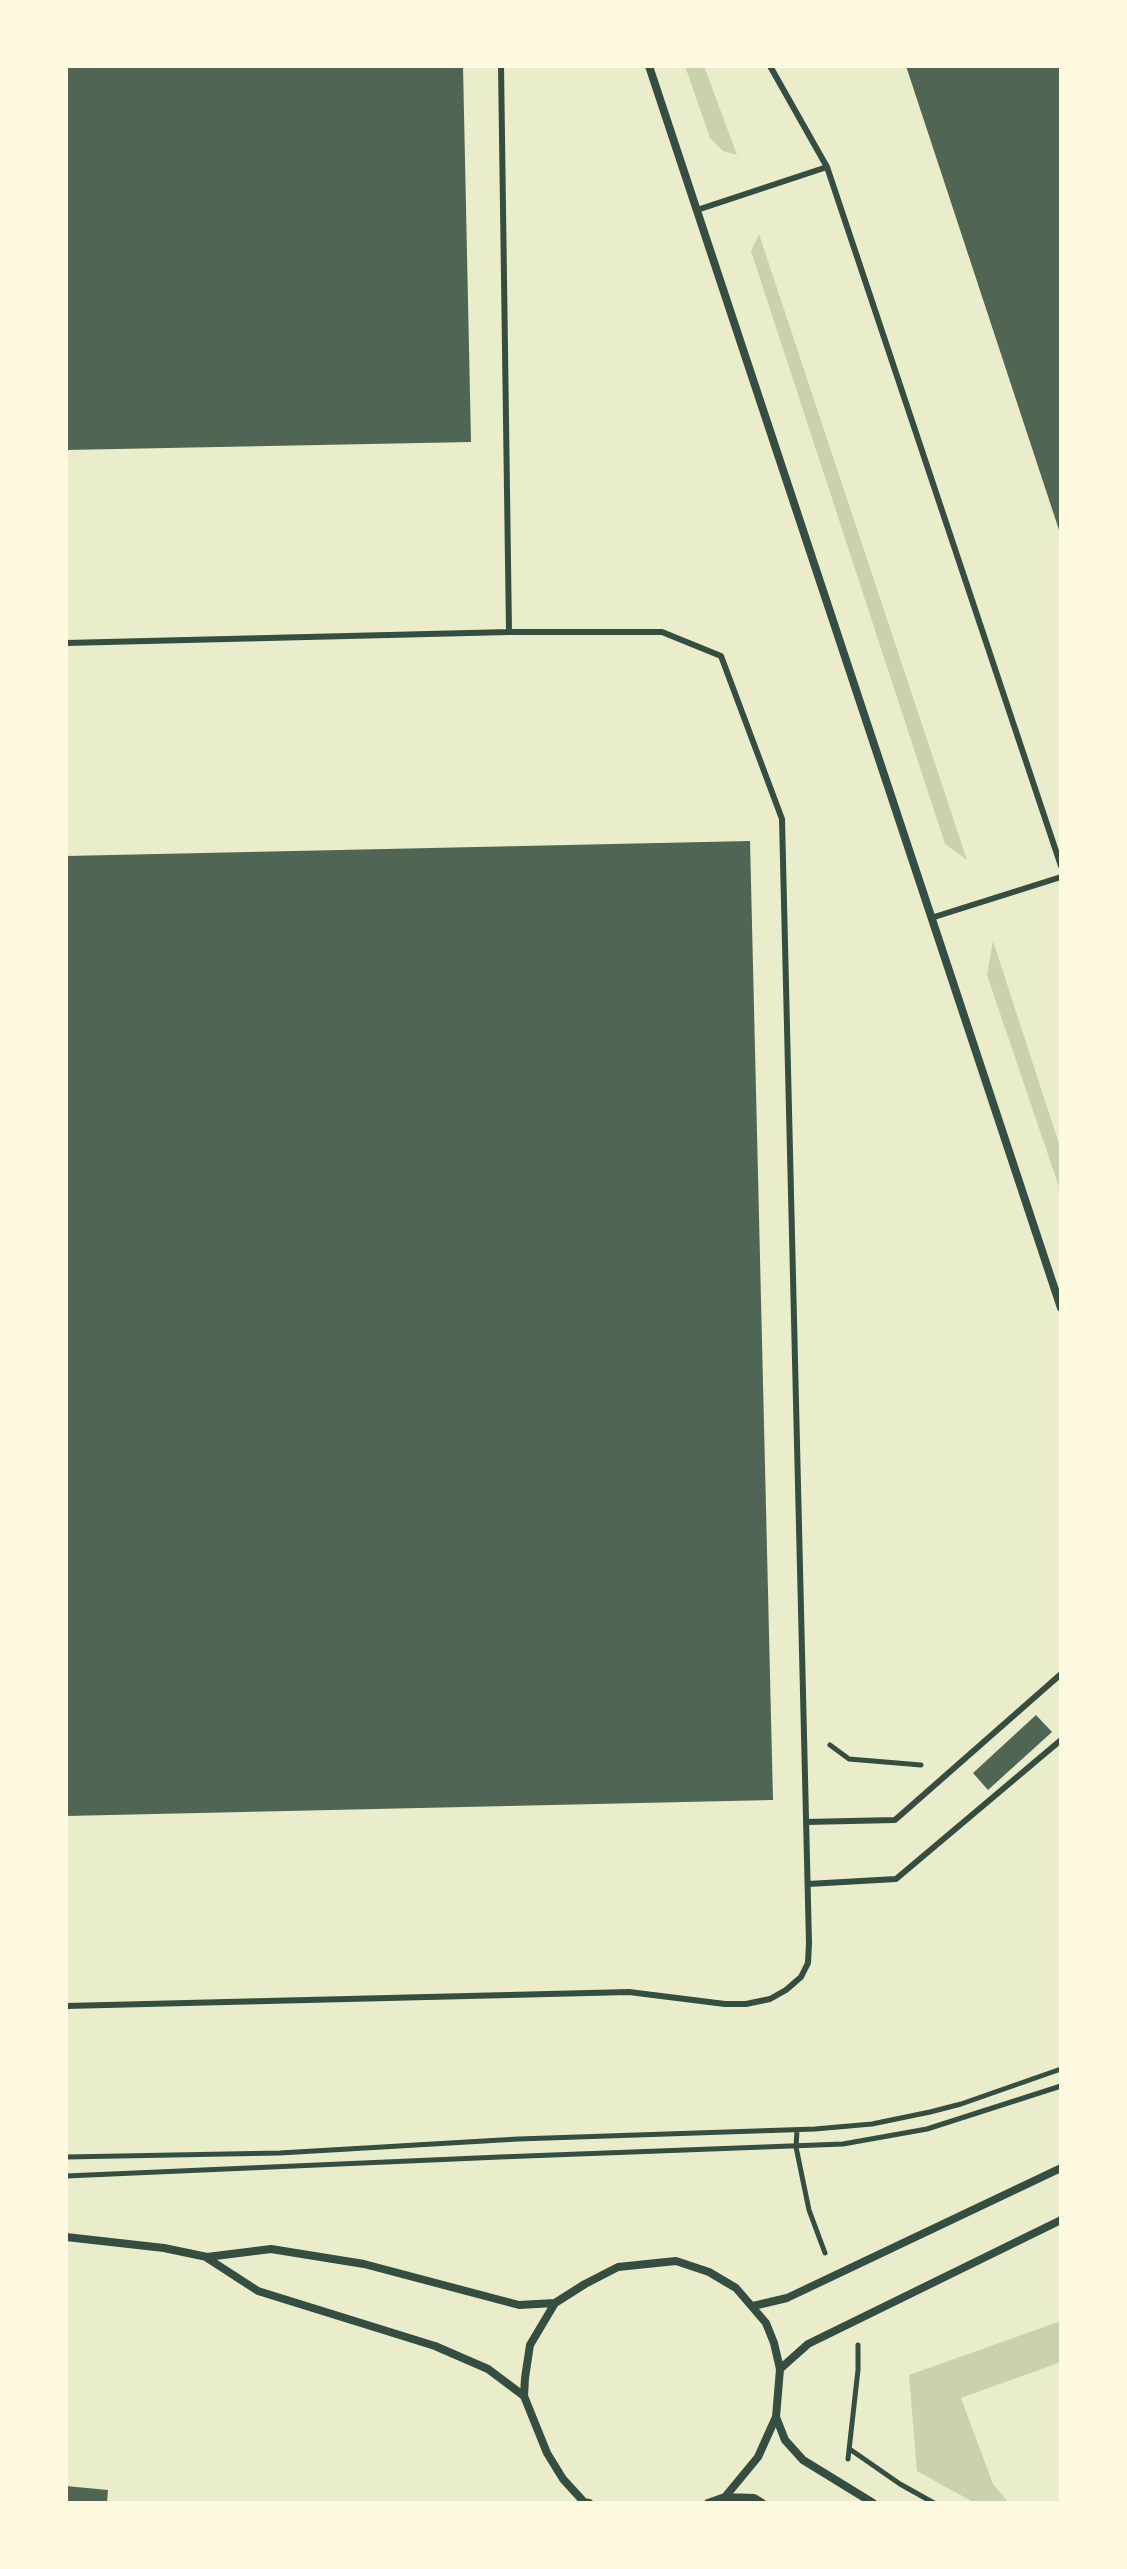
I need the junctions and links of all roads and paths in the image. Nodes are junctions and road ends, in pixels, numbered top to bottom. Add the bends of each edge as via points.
1 (501, 66) edge
2 (649, 66) edge
3 (770, 66) edge
4 (827, 167) junction
5 (697, 210) junction
6 (509, 632) junction
7 (66, 643) edge
8 (1061, 866) edge
9 (1061, 877) edge
10 (931, 918) junction
11 (1056, 1279) edge
12 (1061, 1308) edge
13 (1061, 1674) edge
14 (1061, 1740) edge
15 (830, 1745) dead end
16 (923, 1766) dead end
17 (806, 1822) junction
18 (808, 1884) junction
19 (66, 2006) edge
20 (1061, 2069) edge
21 (1061, 2086) edge
22 (797, 2130) junction
23 (796, 2147) junction
24 (66, 2157) edge
25 (1061, 2168) edge
26 (66, 2176) edge
27 (1061, 2220) edge
28 (66, 2237) edge
29 (207, 2257) junction
30 (829, 2262) dead end
31 (555, 2303) junction
32 (753, 2306) junction
33 (857, 2332) dead end
34 (780, 2369) junction
35 (524, 2396) junction
36 (776, 2417) junction
37 (851, 2450) junction
38 (845, 2472) dead end
39 (725, 2497) junction
40 (586, 2503) edge
41 (708, 2503) edge
42 (762, 2503) edge
43 (873, 2503) edge
44 (934, 2503) edge

1 - 6 lane
2 - 5 street
3 - 4 lane
4 - 5 lane
4 - 8 lane
5 - 10 street
6 - 7 lane
6 - 17 lane via 662,632 721,656 782,819
9 - 10 lane
10 - 11 street
11 - 12 street
13 - 17 lane via 895,1820
14 - 18 lane via 896,1879
15 - 16 path via 849,1759
17 - 18 lane
18 - 19 lane via 808,1963 801,1977 770,1999 746,2004 629,1992
20 - 22 path via 930,2112 872,2124
21 - 23 path via 927,2129
22 - 23 path
22 - 24 path
23 - 26 path
23 - 30 path via 809,2210
25 - 32 street via 787,2298
27 - 34 street via 808,2344
28 - 29 street
29 - 31 street via 271,2249 364,2264 519,2305
29 - 35 street via 258,2291 435,2346 488,2369
31 - 32 street via 618,2267 676,2261 709,2272
31 - 35 street via 530,2345
32 - 34 street via 770,2333
33 - 37 path
34 - 36 street
35 - 40 street via 547,2453
36 - 39 street via 758,2457
36 - 43 street via 785,2440 803,2460
37 - 38 path
37 - 44 path
39 - 41 street
39 - 42 street

